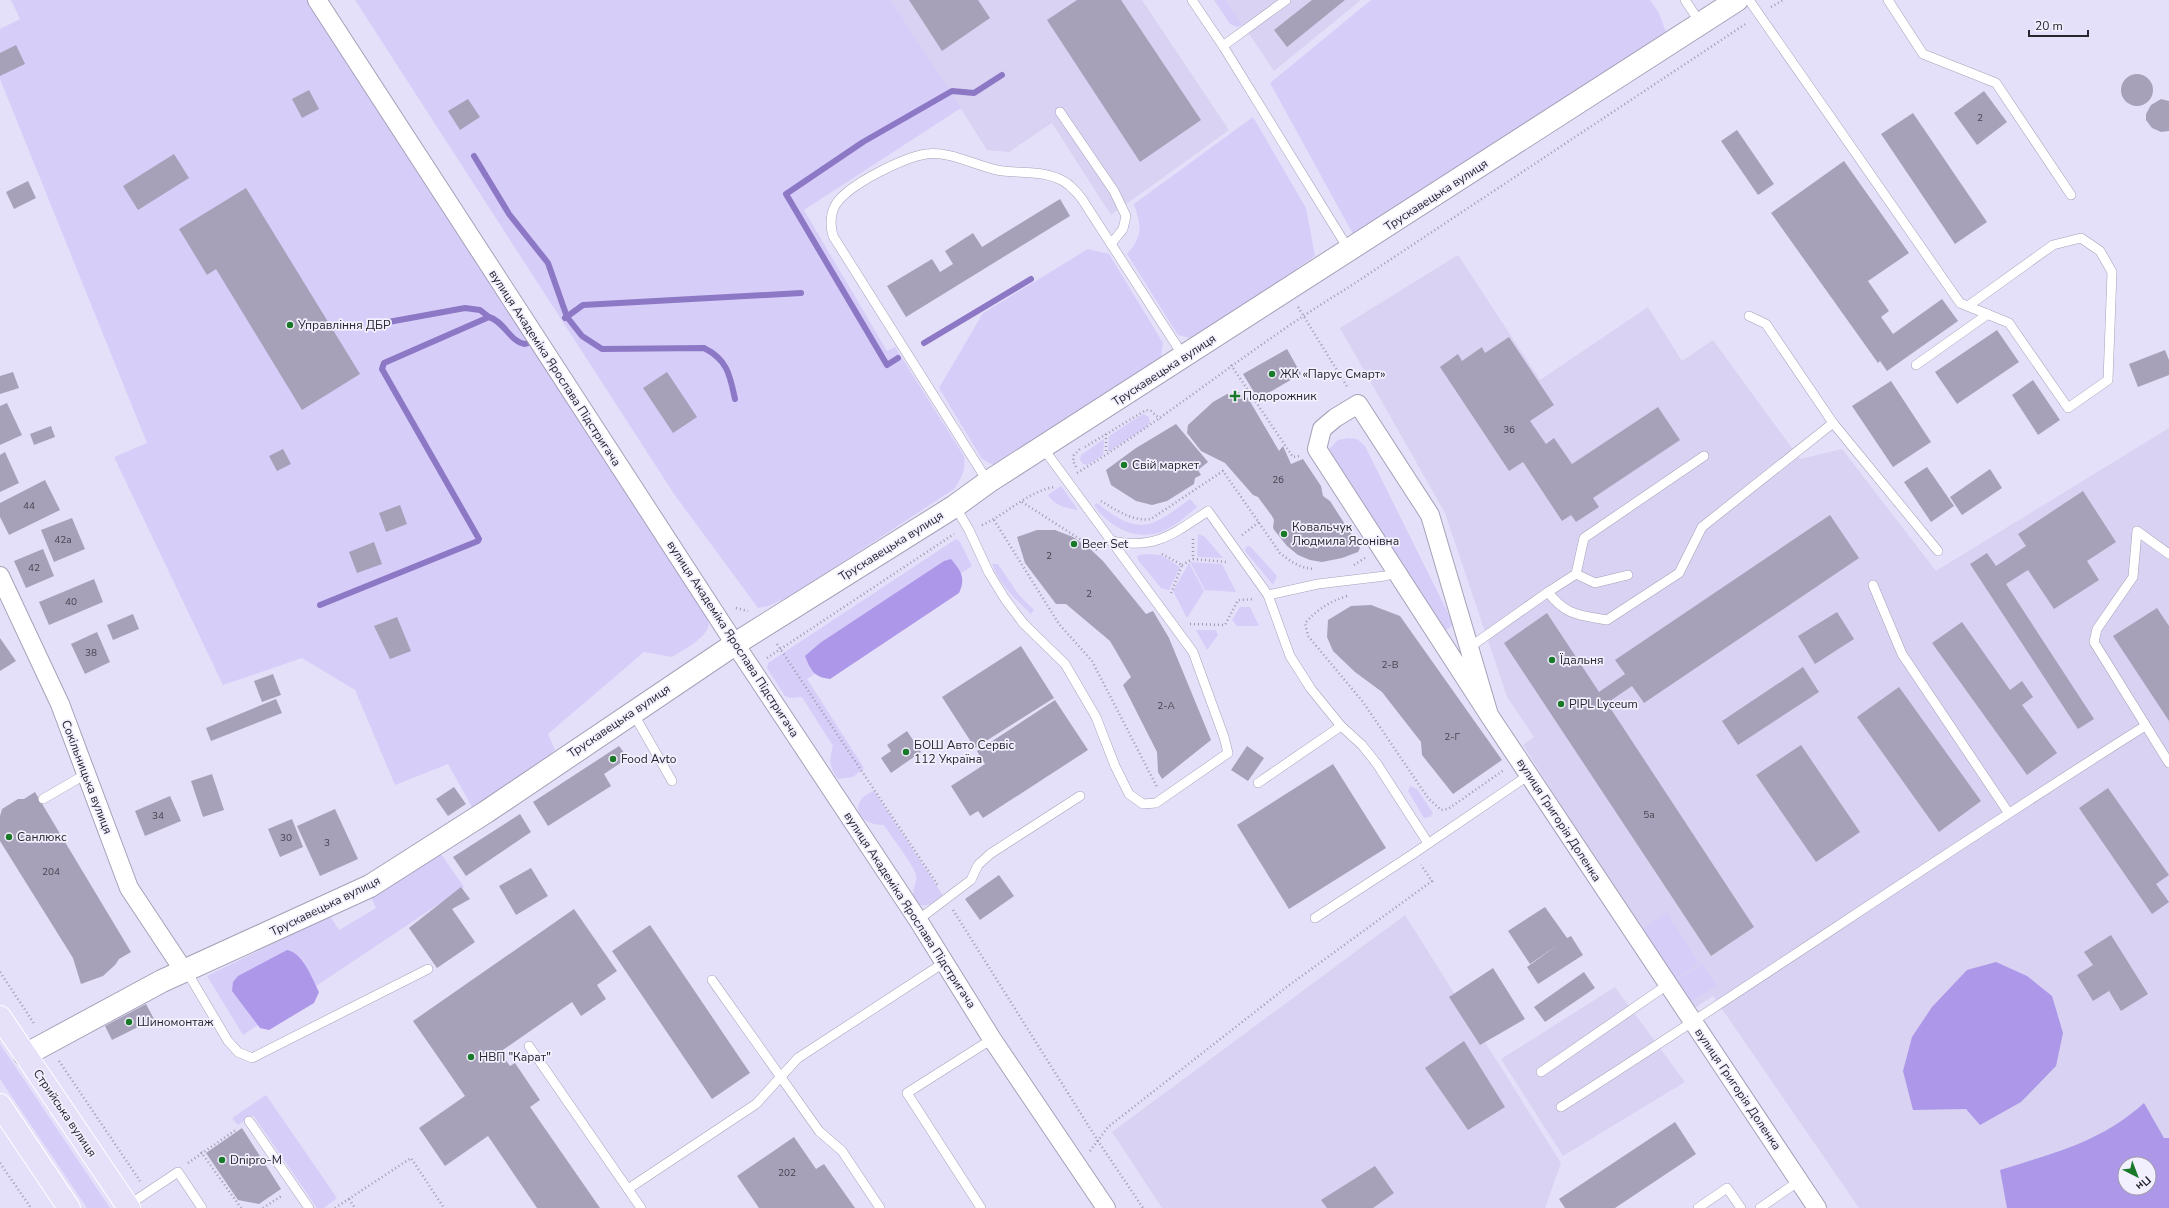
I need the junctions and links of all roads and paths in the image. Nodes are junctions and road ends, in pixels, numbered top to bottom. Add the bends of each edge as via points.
1 (317, 0) edge
2 (1192, 0) edge
3 (1286, 0) edge
4 (1685, 0) edge
5 (1737, 0) edge
6 (1749, 0) edge
7 (1783, 0) edge
8 (1888, 0) edge
9 (1759, 15) junction
10 (1701, 24) junction
11 (1223, 46) junction
12 (1060, 112) dead end
13 (2071, 195) dead end
14 (1111, 244) junction
15 (1350, 250) junction
16 (1288, 289) junction
17 (1968, 306) junction
18 (1988, 314) junction
19 (1303, 315) junction
20 (1748, 316) dead end
21 (1184, 358) junction
22 (1231, 365) junction
23 (1916, 366) dead end
24 (1358, 404) junction
25 (1160, 419) junction
26 (1833, 422) junction
27 (1106, 434) junction
28 (1043, 448) junction
29 (1106, 454) junction
30 (1307, 455) dead end
31 (1704, 456) dead end
32 (1079, 472) junction
33 (1082, 478) dead end
34 (1065, 480) junction
35 (988, 482) junction
36 (1097, 498) dead end
37 (1022, 502) junction
38 (955, 506) junction
39 (1156, 516) junction
40 (994, 520) junction
41 (1160, 522) dead end
42 (1259, 522) junction
43 (969, 530) junction
44 (1193, 532) dead end
45 (1241, 536) dead end
46 (1109, 540) junction
47 (1164, 550) dead end
48 (1938, 551) dead end
49 (1102, 552) dead end
50 (2169, 554) edge
51 (1370, 555) dead end
52 (1227, 558) dead end
53 (1193, 559) junction
54 (1182, 565) junction
55 (1352, 566) dead end
56 (1318, 569) dead end
57 (1397, 573) junction
58 (1576, 574) junction
59 (1628, 575) dead end
60 (0, 576) edge
61 (1873, 584) dead end
62 (1548, 592) junction
63 (1352, 595) dead end
64 (1264, 596) junction
65 (1173, 601) dead end
66 (1178, 630) junction
67 (735, 644) junction
68 (777, 644) dead end
69 (1470, 647) junction
70 (780, 649) junction
71 (766, 659) dead end
72 (632, 712) junction
73 (1490, 715) junction
74 (1341, 726) junction
75 (2145, 726) junction
76 (2169, 763) edge
77 (1504, 769) dead end
78 (86, 774) junction
79 (1529, 775) junction
80 (672, 781) dead end
81 (1258, 783) dead end
82 (1164, 786) dead end
83 (1080, 796) dead end
84 (43, 799) dead end
85 (2008, 812) junction
86 (1428, 843) junction
87 (1414, 854) junction
88 (947, 899) junction
89 (1315, 918) dead end
90 (918, 920) junction
91 (945, 962) junction
92 (428, 969) dead end
93 (184, 971) junction
94 (0, 972) edge
95 (712, 980) dead end
96 (1667, 985) junction
97 (0, 1017) edge
98 (1694, 1023) junction
99 (37, 1029) dead end
100 (992, 1039) junction
101 (529, 1046) dead end
102 (25, 1054) junction
103 (55, 1055) dead end
104 (1541, 1072) dead end
105 (780, 1077) junction
106 (0, 1105) edge
107 (1561, 1107) dead end
108 (249, 1121) joint
109 (1098, 1141) junction
110 (0, 1163) edge
111 (1079, 1165) junction
112 (1799, 1181) junction
113 (295, 1187) junction
114 (628, 1189) junction
115 (148, 1192) junction
116 (349, 1199) junction
117 (128, 1207) edge
118 (31, 1208) edge
119 (69, 1208) edge
120 (202, 1208) edge
121 (241, 1208) edge
122 (263, 1208) edge
123 (309, 1208) edge
124 (335, 1208) edge
125 (355, 1208) edge
126 (444, 1208) edge
127 (641, 1208) edge
128 (880, 1208) edge
129 (982, 1208) edge
130 (1106, 1208) edge
131 (1143, 1208) edge
132 (1698, 1208) edge
133 (1741, 1208) edge
134 (1760, 1208) edge
135 (1817, 1208) edge

1 - 67 street, вулиця Академіка Ярослава Підстригача
2 - 11 lane
3 - 11 lane
4 - 10 lane
5 - 10 street, Трускавецька вулиця
6 - 9 lane
7 - 9 path
8 - 13 lane via 1923,54 1996,83
9 - 17 lane via 1960,303
9 - 19 path
10 - 15 street, Трускавецька вулиця
11 - 15 lane
12 - 14 lane via 1104,176 1126,216 1123,228
14 - 21 lane
14 - 35 lane via 1082,199 1064,181 1036,173 996,170 941,154 912,158 884,169 846,194 833,210 831,229 836,243 902,343
15 - 16 street, Трускавецька вулиця
16 - 19 path
16 - 21 street, Трускавецька вулиця
17 - 18 lane
17 - 18 lane via 2053,245 2081,238 2100,251 2112,272 2108,380 2068,408 2009,323
18 - 23 lane
19 - 22 path
19 - 24 path
20 - 26 lane via 1766,324
21 - 28 street, Трускавецька вулиця
22 - 25 path
22 - 30 path via 1293,457
24 - 57 street via 1322,429 1317,449
24 - 69 street, вулиця Григорія Доленка via 1430,515
25 - 27 path via 1150,410 1146,410
25 - 29 path
26 - 48 lane
26 - 62 lane via 1702,527 1679,573 1607,620 1575,614 1559,606
27 - 29 path
27 - 32 path via 1074,455 1073,461
28 - 34 lane
28 - 35 street, Трускавецька вулиця
29 - 32 path
31 - 58 lane via 1584,538
32 - 33 path
32 - 34 path
34 - 37 path via 1056,487 1040,490
34 - 46 lane
35 - 38 street, Трускавецька вулиця
36 - 39 path via 1127,515 1142,520
37 - 40 path
37 - 49 path
38 - 43 lane
38 - 67 street, Трускавецька вулиця
39 - 41 path
39 - 42 path via 1223,471
40 - 43 path
40 - 82 path via 1059,624 1092,661 1158,790
42 - 45 path
42 - 56 path via 1280,553 1291,562 1304,569
43 - 66 lane via 989,573 1005,599 1023,623 1065,664 1096,716 1129,794 1143,804 1156,802 1228,753 1193,652
43 - 70 path via 955,533
44 - 53 path
46 - 64 lane via 1125,544 1145,544 1169,536 1208,511
46 - 66 lane
47 - 54 path via 1158,552
50 - 75 lane via 2137,531 2133,577 2094,635 2097,648
51 - 55 path
52 - 53 path via 1230,562
53 - 54 path
54 - 65 path via 1169,595
57 - 64 lane via 1318,584
57 - 73 street
58 - 59 lane via 1595,583
58 - 62 lane
60 - 78 street, Сокільницька вулиця via 60,704
61 - 85 lane via 1902,654
62 - 69 lane
63 - 77 path via 1330,602 1317,610 1305,623 1308,636 1363,702 1428,798 1441,810 1448,809
64 - 66 path via 1238,600 1225,625 1186,624
64 - 74 lane via 1290,656 1311,689
67 - 72 street, Трускавецька вулиця
67 - 90 street, вулиця Академіка Ярослава Підстригача
68 - 70 path
69 - 73 street, вулиця Григорія Доленка
70 - 71 path
70 - 88 path
72 - 80 lane
72 - 93 street, Трускавецька вулиця via 486,812 370,886
73 - 79 street, вулиця Григорія Доленка
74 - 81 lane
74 - 86 lane via 1378,764
75 - 76 lane
75 - 85 lane
78 - 84 lane
78 - 93 street, Сокільницька вулиця via 130,888
79 - 86 lane
79 - 96 street, вулиця Григорія Доленка
83 - 88 lane via 990,854 978,865 971,880
85 - 98 lane
86 - 87 lane
87 - 89 lane
87 - 109 path via 1432,881 1288,986 1108,1128
88 - 90 lane
88 - 109 path
90 - 91 street, вулиця Академіка Ярослава Підстригача
91 - 100 street, вулиця Академіка Ярослава Підстригача
91 - 105 lane via 798,1058
92 - 93 lane via 252,1058 238,1052 228,1041
93 - 102 street, Трускавецька вулиця
94 - 99 path
95 - 105 lane
96 - 98 street, вулиця Григорія Доленка
96 - 104 lane
97 - 102 main road, Стрийська вулиця
98 - 107 lane
98 - 112 street, вулиця Григорія Доленка
100 - 111 street, вулиця Академіка Ярослава Підстригача
100 - 129 lane via 907,1094
101 - 114 lane
102 - 117 main road, Стрийська вулиця
103 - 115 path
105 - 114 lane via 756,1104
105 - 128 lane via 819,1131 842,1151
106 - 119 main road
108 - 113 lane
108 - 121 path via 201,1152
109 - 111 path
109 - 131 path
110 - 118 path
111 - 130 street, вулиця Академіка Ярослава Підстригача
112 - 134 lane
112 - 135 street, вулиця Григорія Доленка
113 - 122 path
113 - 123 lane
114 - 127 lane
115 - 117 lane
115 - 120 lane via 178,1172
116 - 124 path
116 - 125 path
116 - 126 path via 411,1158
132 - 133 lane via 1727,1188

